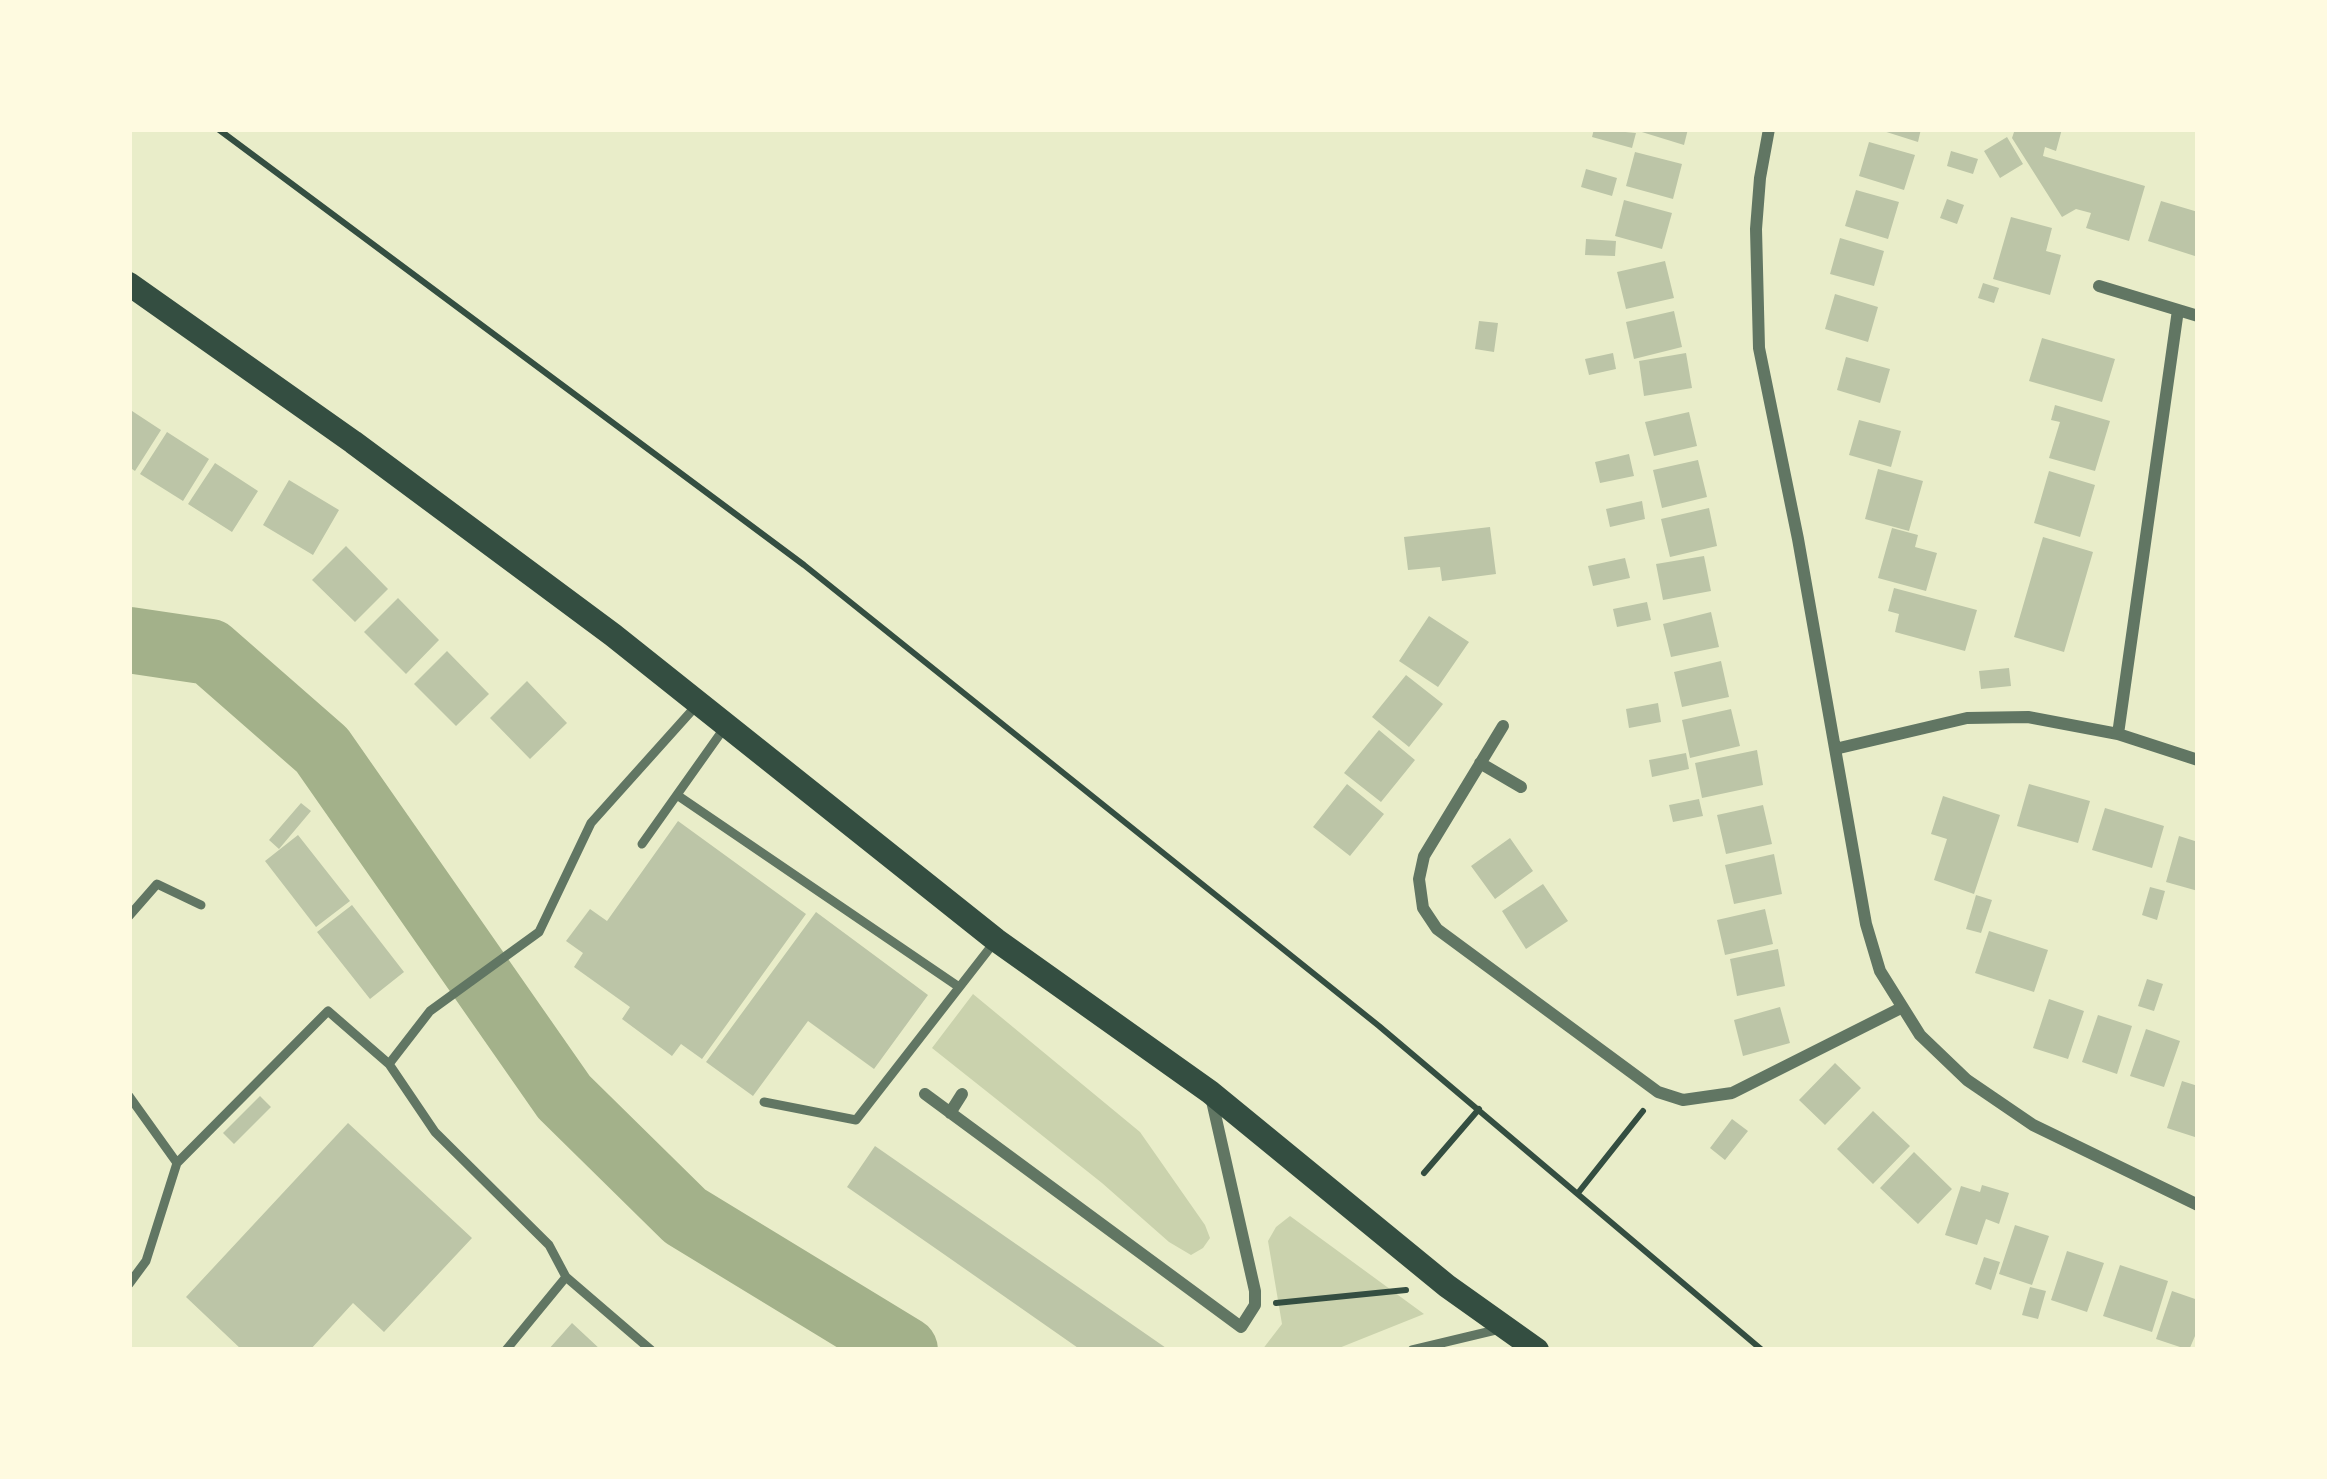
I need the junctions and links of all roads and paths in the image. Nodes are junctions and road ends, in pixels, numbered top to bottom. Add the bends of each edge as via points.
1 (218, 129) edge
2 (1769, 129) edge
3 (129, 284) edge
4 (2099, 286) dead end
5 (2178, 310) junction
6 (2198, 316) edge
7 (698, 705) junction
8 (1502, 726) dead end
9 (725, 727) junction
10 (2118, 734) junction
11 (1835, 749) junction
12 (2198, 760) edge
13 (1480, 763) junction
14 (1520, 787) dead end
15 (677, 795) junction
16 (642, 844) dead end
17 (201, 905) dead end
18 (129, 916) edge
19 (996, 940) junction
20 (959, 987) junction
21 (1901, 1009) junction
22 (389, 1064) junction
23 (1210, 1092) junction
24 (1658, 1092) junction
25 (925, 1094) dead end
26 (962, 1094) dead end
27 (129, 1096) edge
28 (764, 1102) dead end
29 (1479, 1109) junction
30 (950, 1113) junction
31 (177, 1163) junction
32 (1424, 1172) dead end
33 (1578, 1193) junction
34 (2198, 1205) edge
35 (566, 1277) junction
36 (129, 1285) edge
37 (1447, 1286) junction
38 (1255, 1305) junction
39 (1505, 1328) junction
40 (506, 1350) edge
41 (651, 1350) edge
42 (1412, 1350) edge
43 (1537, 1350) edge
44 (1762, 1350) edge

1 - 29 path via 804,565
2 - 11 street via 1756,230 1759,348
3 - 7 main road via 353,442
4 - 5 street
5 - 6 street
5 - 10 street
7 - 9 main road
7 - 22 lane via 591,824 539,932 430,1012
8 - 13 street
9 - 15 lane
9 - 19 main road
10 - 11 street via 2028,716 1967,718
10 - 12 street
11 - 21 street via 1866,924
13 - 14 street
13 - 24 street via 1424,856 1424,908 1437,929
15 - 16 lane
15 - 20 lane
17 - 18 lane via 157,884
19 - 20 lane
19 - 23 main road
20 - 28 lane via 856,1120
21 - 24 street via 1732,1093 1683,1100
21 - 34 street via 1941,1058 2002,1106
22 - 31 lane via 328,1011
22 - 35 lane via 435,1132 549,1245
23 - 37 main road
23 - 38 street
24 - 33 path
25 - 30 street
26 - 30 street
27 - 31 lane
29 - 32 path
29 - 33 path
30 - 38 street via 1241,1328
31 - 36 lane via 146,1261
33 - 44 path
35 - 40 lane
35 - 41 lane
37 - 38 path
37 - 39 main road
39 - 42 lane
39 - 43 main road

